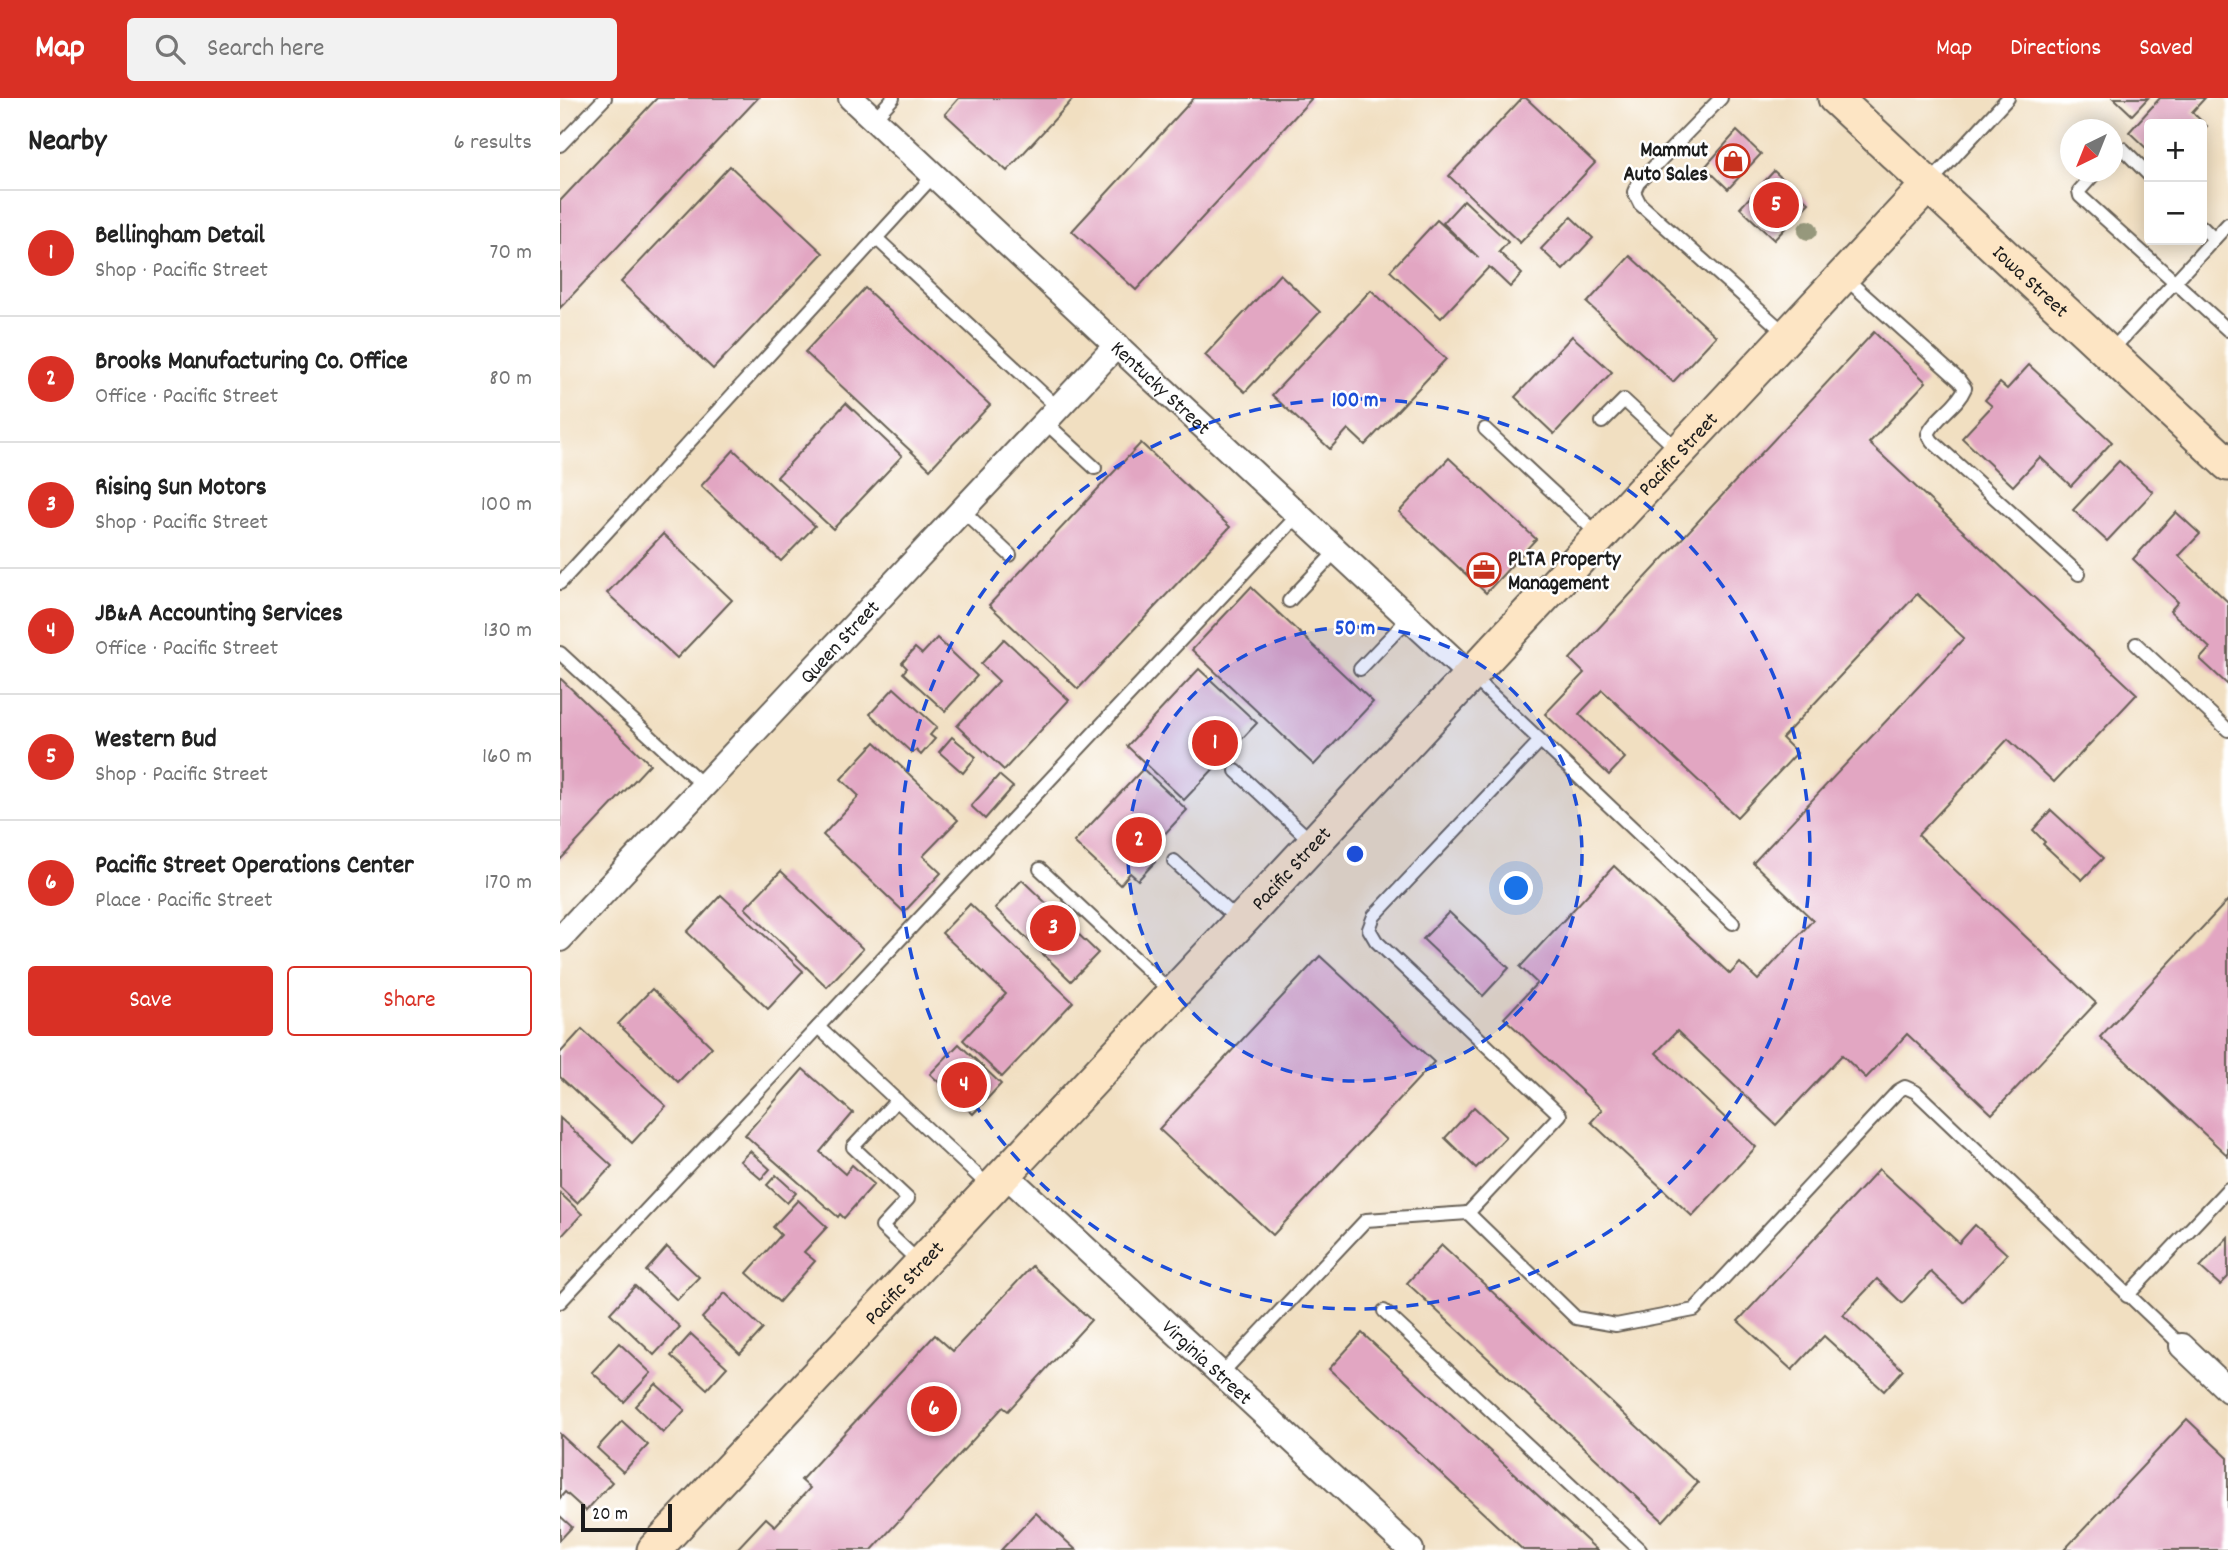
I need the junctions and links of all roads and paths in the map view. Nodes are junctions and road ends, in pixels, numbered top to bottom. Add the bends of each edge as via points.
1 (604, 98) edge
2 (851, 98) edge
3 (893, 98) edge
4 (1721, 98) edge
5 (1835, 98) edge
6 (2008, 98) edge
7 (874, 119) junction
8 (560, 145) edge
9 (2123, 149) edge
10 (2144, 170) edge
11 (934, 175) junction
12 (2087, 182) edge
13 (1928, 185) junction
14 (2228, 224) edge
15 (2207, 231) edge
16 (876, 238) junction
17 (2214, 239) junction
18 (1843, 276) junction
19 (2176, 281) junction
20 (2228, 330) edge
21 (1788, 335) junction
22 (1116, 345) junction
23 (2109, 353) junction
24 (1051, 415) junction
25 (1602, 422) dead end
26 (1486, 429) dead end
27 (1679, 451) junction
28 (2228, 464) edge
29 (1095, 468) dead end
30 (962, 510) junction
31 (1298, 515) junction
32 (1600, 536) junction
33 (1336, 551) junction
34 (1010, 555) dead end
35 (2079, 574) dead end
36 (560, 583) edge
37 (1289, 601) dead end
38 (1409, 618) junction
39 (2136, 644) dead end
40 (560, 653) edge
41 (1360, 669) dead end
42 (1470, 675) junction
43 (2228, 730) edge
44 (1540, 741) junction
45 (1236, 771) dead end
46 (704, 786) junction
47 (1313, 843) junction
48 (1174, 861) dead end
49 (1040, 869) dead end
50 (1240, 922) junction
51 (1733, 923) dead end
52 (560, 939) edge
53 (1173, 994) junction
54 (818, 1027) junction
55 (897, 1100) junction
56 (998, 1181) junction
57 (2228, 1189) edge
58 (1468, 1213) junction
59 (921, 1264) junction
60 (2127, 1296) junction
61 (560, 1302) edge
62 (1384, 1311) dead end
63 (2182, 1346) joint
64 (1221, 1374) junction
65 (2228, 1390) edge
66 (1406, 1549) edge
67 (654, 1550) edge
68 (1640, 1550) edge

1 - 8 lane
2 - 7 street, Kentucky Street
3 - 7 lane
4 - 21 lane via 1634,192 1640,204
5 - 13 street, Iowa Street
6 - 13 lane
7 - 11 street, Kentucky Street
9 - 10 lane
11 - 16 lane
11 - 22 street, Kentucky Street
12 - 19 lane via 2080,196
13 - 18 street, Pacific Street
13 - 23 street, Iowa Street
14 - 17 lane
15 - 17 lane
16 - 24 lane
16 - 36 lane
17 - 19 lane
18 - 21 street, Pacific Street
18 - 35 lane via 1965,388 1927,434
19 - 20 lane
19 - 23 lane
21 - 27 street, Pacific Street
22 - 24 street, Queen Street
22 - 31 street, Kentucky Street
23 - 28 street, Iowa Street
24 - 29 lane
24 - 30 street, Queen Street
25 - 27 lane via 1624,400
26 - 32 lane
27 - 32 street, Pacific Street
30 - 34 lane
30 - 46 street, Queen Street
31 - 33 street, Kentucky Street
31 - 54 lane
32 - 42 street, Pacific Street
33 - 37 lane
33 - 38 street, Kentucky Street
38 - 41 lane
38 - 42 street, Kentucky Street
39 - 43 lane
40 - 46 lane
42 - 44 lane
42 - 47 street, Pacific Street
44 - 51 lane
44 - 58 lane via 1374,916 1369,929 1376,941 1560,1115
45 - 47 lane
46 - 52 street, Queen Street
47 - 50 street, Pacific Street
48 - 50 lane
49 - 53 lane
50 - 53 street, Pacific Street
53 - 56 street, Pacific Street
54 - 55 lane
54 - 61 lane
55 - 56 lane
55 - 59 lane via 853,1147 908,1199 882,1227
56 - 59 street, Pacific Street
56 - 64 street, Virginia Street
57 - 60 lane
58 - 60 lane via 1576,1318 1616,1325 1694,1310 1905,1087 1916,1092
58 - 64 lane via 1366,1220
59 - 67 street, Pacific Street
60 - 63 lane
62 - 68 lane
63 - 65 street
64 - 66 street, Virginia Street

